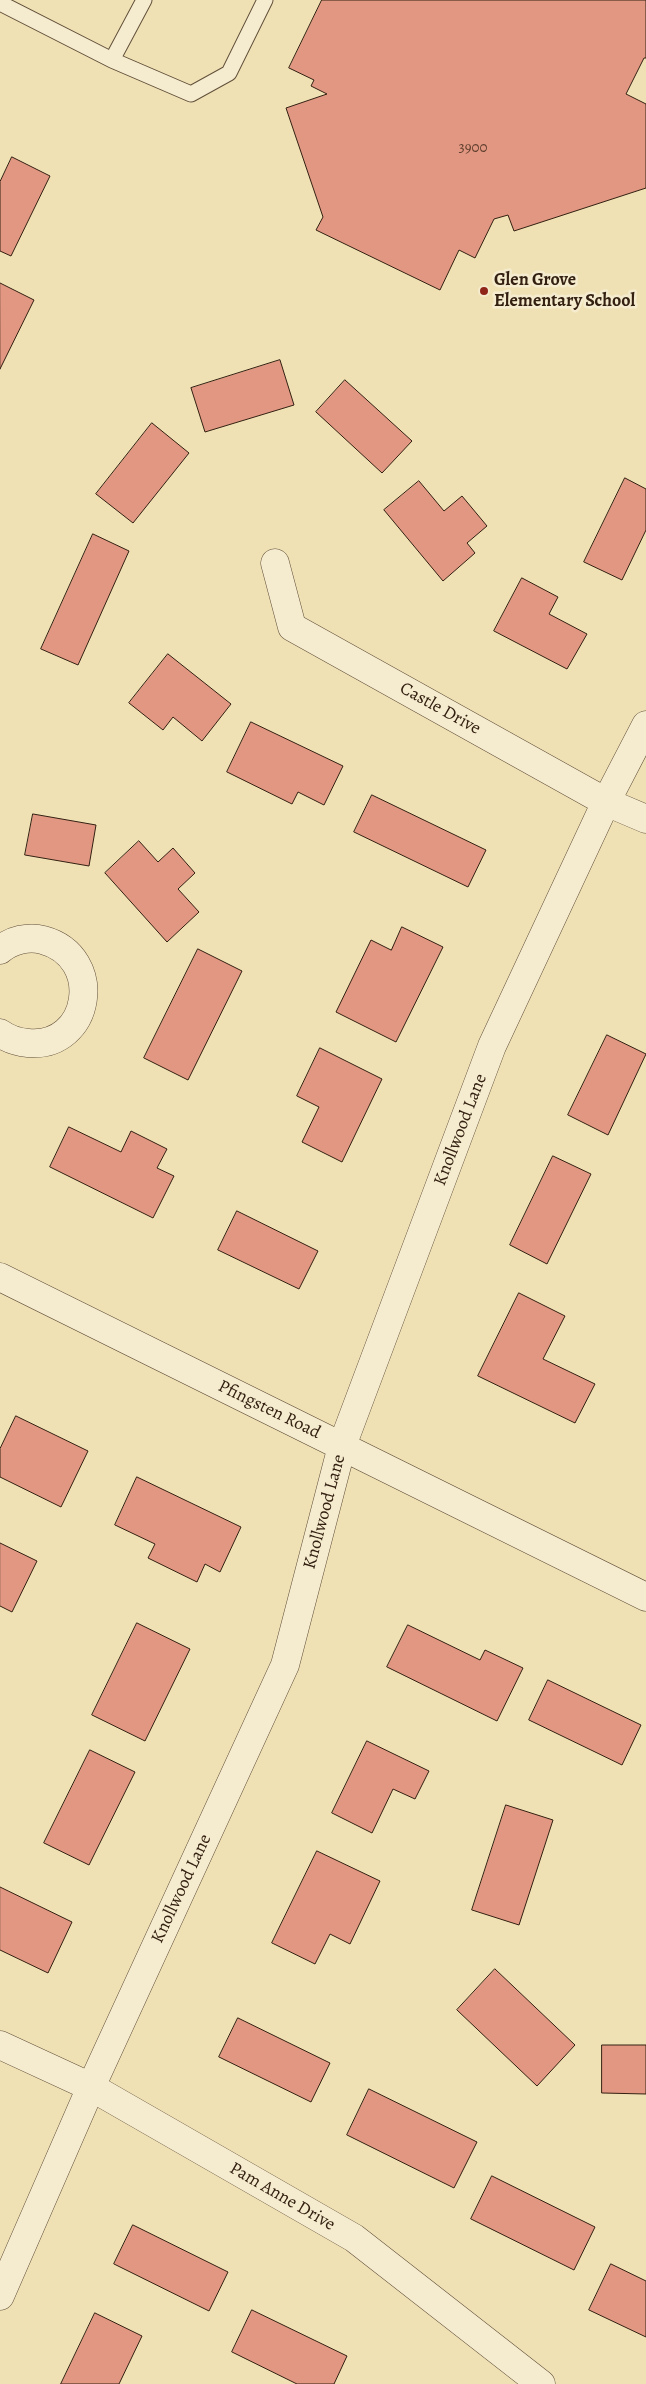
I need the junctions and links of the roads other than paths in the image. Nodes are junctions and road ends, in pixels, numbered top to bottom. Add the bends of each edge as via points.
1 (144, 0) edge
2 (265, 0) edge
3 (0, 3) edge
4 (112, 60) junction
5 (275, 563) dead end
6 (646, 725) edge
7 (606, 802) junction
8 (646, 819) edge
9 (0, 950) edge
10 (1, 1036) edge
11 (0, 1277) edge
12 (342, 1446) junction
13 (646, 1597) edge
14 (0, 2045) edge
15 (90, 2087) junction
16 (0, 2296) edge
17 (541, 2384) edge

1 - 4 lane
2 - 4 lane via 229,73 191,94
3 - 4 lane
5 - 7 street, Castle Drive via 292,627
6 - 7 street, Knollwood Lane
7 - 8 street, Castle Drive
7 - 12 street, Knollwood Lane via 492,1046
9 - 10 street via 20,939 37,938 54,943 68,952 84,982 84,999 78,1016 68,1030 53,1040 36,1044
11 - 12 street, Pfingsten Road
12 - 13 street, Pfingsten Road
12 - 15 street, Knollwood Lane via 285,1665
14 - 15 street, Pam Anne Drive
15 - 16 street, Knollwood Lane
15 - 17 street, Pam Anne Drive via 354,2238

